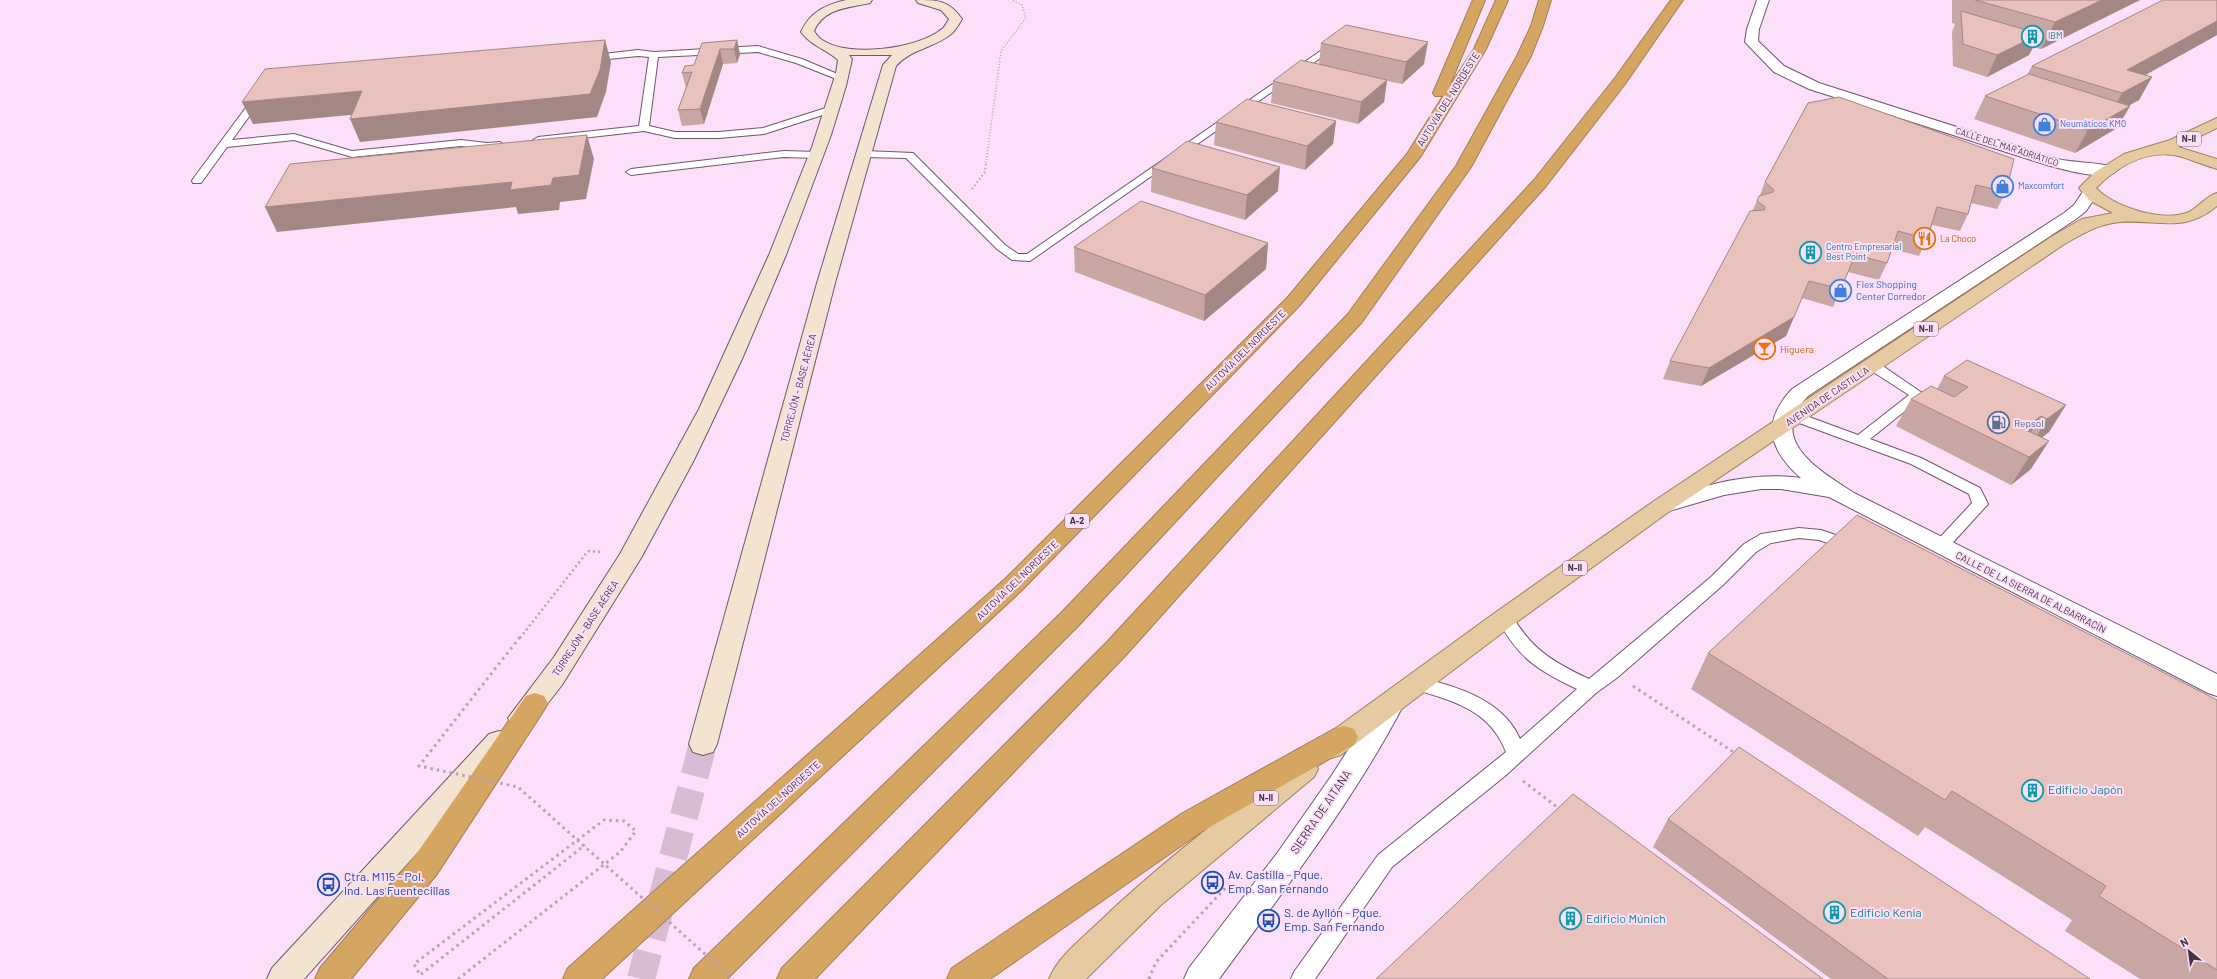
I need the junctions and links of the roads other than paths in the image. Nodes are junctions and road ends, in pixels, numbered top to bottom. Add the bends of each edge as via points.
1 (866, 0) edge
2 (922, 0) edge
3 (1479, 0) edge
4 (1502, 0) edge
5 (1545, 0) edge
6 (1556, 0) edge
7 (1677, 0) edge
8 (1763, 0) edge
9 (850, 2) edge
10 (1537, 26) junction
11 (1335, 45) edge
12 (916, 46) junction
13 (835, 50) junction
14 (654, 55) junction
15 (583, 58) edge
16 (842, 78) junction
17 (266, 92) edge
18 (832, 109) junction
19 (1906, 116) junction
20 (2217, 122) edge
21 (644, 128) junction
22 (526, 142) edge
23 (224, 144) junction
24 (510, 144) edge
25 (2217, 146) edge
26 (2159, 149) junction
27 (865, 154) junction
28 (817, 155) junction
29 (1413, 156) junction
30 (2217, 163) edge
31 (2109, 170) junction
32 (631, 172) dead end
33 (197, 181) dead end
34 (2089, 191) junction
35 (2217, 198) edge
36 (2150, 218) junction
37 (1872, 365) junction
38 (1789, 422) junction
39 (1861, 439) junction
40 (1846, 498) junction
41 (1662, 506) junction
42 (1940, 546) junction
43 (1863, 551) edge
44 (1505, 618) junction
45 (1416, 683) junction
46 (2217, 686) edge
47 (1590, 688) junction
48 (1394, 700) junction
49 (535, 703) junction
50 (1344, 737) junction
51 (703, 744) tunnel mouth
52 (1516, 753) junction
53 (283, 979) edge
54 (332, 979) edge
55 (579, 979) edge
56 (705, 979) edge
57 (794, 979) edge
58 (963, 979) edge
59 (1065, 979) edge
60 (1200, 979) edge
61 (1302, 979) edge

1 - 9 main road
2 - 12 main road via 945,7 956,19 948,33
3 - 29 highway
4 - 29 highway, AUTOVÍA DEL NORDESTE / A-2 via 1480,49
5 - 10 highway
6 - 10 highway
7 - 57 highway via 1620,81 1540,183 1467,264 1116,649
8 - 19 street, CALLE DEL MAR ADRIÁTICO via 1751,42 1779,69 1814,86
9 - 13 main road via 810,21 807,32 816,42
10 - 56 highway via 1524,56 1463,167 1355,318 1070,619
11 - 27 lane via 1030,257 1016,258 1001,247 909,155
12 - 13 main road via 868,52
12 - 27 main road, TORREJÓN - BASE AÉREA via 897,57 890,65
13 - 16 main road, TORREJÓN - BASE AÉREA via 845,59
14 - 15 lane via 638,53
14 - 16 lane via 758,49 799,61
14 - 21 lane
16 - 18 main road, TORREJÓN - BASE AÉREA
17 - 23 lane via 259,95
18 - 21 lane via 764,130 719,135 675,135
18 - 28 main road, TORREJÓN - BASE AÉREA
19 - 31 street, CALLE DEL MAR ADRIÁTICO via 1922,118 2052,162 2077,168
19 - 34 street, CALLE DEL MAR ADRIÁTICO via 1915,123 2043,167
20 - 26 main road, N-II via 2196,136
21 - 22 lane
23 - 24 lane via 294,137 352,154 461,143 487,146
23 - 33 lane
25 - 30 main road, N-II via 2214,152
26 - 30 main road, N-II
26 - 31 main road, N-II via 2142,150 2132,154
27 - 51 main road, TORREJÓN - BASE AÉREA via 826,283
28 - 32 lane via 784,154
28 - 49 main road, TORREJÓN - BASE AÉREA via 774,266 683,465 632,555
29 - 55 highway, AUTOVÍA DEL NORDESTE / A-2 via 1294,301 1013,585
31 - 34 main road, N-II
34 - 36 main road, N-II via 2104,203
34 - 38 street, AVENIDA DE CASTILLA / N-II via 2080,208 2070,216 1801,392 1788,406
35 - 36 main road, N-II via 2191,217
36 - 37 main road, AVENIDA DE CASTILLA / N-II via 2120,216 2088,222
37 - 38 main road, AVENIDA DE CASTILLA / N-II
37 - 39 lane via 1918,395
38 - 39 lane
38 - 40 street, CALLE DE LA SIERRA DE ALBARRACÍN via 1792,458
38 - 41 main road, N-II
39 - 42 lane via 1916,461 1975,491 1980,504
40 - 41 street, CALLE DE LA SIERRA DE ALBARRACÍN via 1803,484 1770,480 1735,485
40 - 42 street, CALLE DE LA SIERRA DE ALBARRACÍN
41 - 44 main road, N-II
42 - 46 street, CALLE DE LA SIERRA DE ALBARRACÍN
43 - 47 lane via 1821,535 1799,533 1767,538 1750,548 1717,581
44 - 45 main road, N-II
44 - 47 lane via 1514,637 1530,654 1550,668
45 - 48 main road, N-II
45 - 52 lane via 1448,690 1494,717 1509,734
47 - 52 lane
48 - 50 main road, N-II
48 - 60 street, SIERRA DE AITANA via 1333,796
49 - 53 main road, TORREJÓN - BASE AÉREA
49 - 54 highway via 426,865
50 - 58 highway via 1191,823
50 - 59 main road, N-II via 1189,860 1096,944
52 - 61 lane via 1385,861

